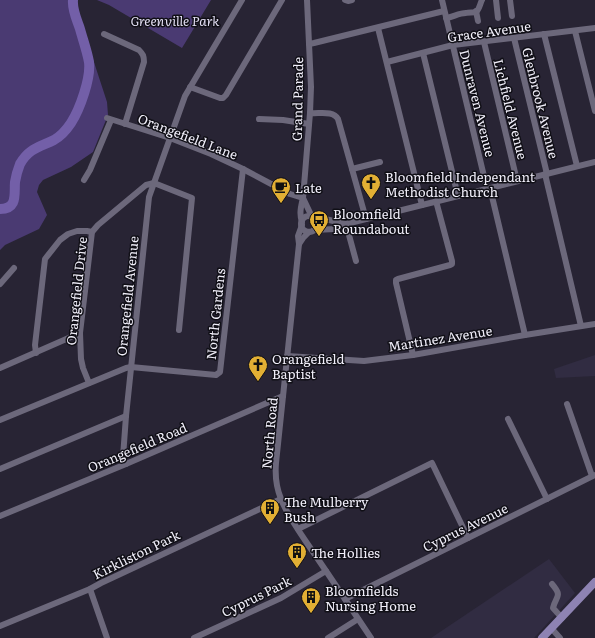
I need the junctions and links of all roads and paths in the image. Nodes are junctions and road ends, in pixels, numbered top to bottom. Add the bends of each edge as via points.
1 (242, 0) edge
2 (282, 0) edge
3 (307, 0) edge
4 (345, 0) edge
5 (352, 0) edge
6 (442, 0) edge
7 (482, 0) edge
8 (496, 0) edge
9 (510, 0) edge
10 (444, 11) junction
11 (476, 11) junction
12 (512, 16) dead end
13 (446, 18) junction
14 (498, 18) dead end
15 (478, 21) dead end
16 (378, 28) junction
17 (595, 28) edge
18 (575, 30) junction
19 (104, 34) dead end
20 (544, 34) junction
21 (514, 38) junction
22 (484, 42) junction
23 (309, 44) junction
24 (453, 45) junction
25 (423, 53) junction
26 (387, 62) junction
27 (190, 87) junction
28 (595, 111) edge
29 (310, 113) junction
30 (259, 119) dead end
31 (125, 124) junction
32 (309, 124) junction
33 (170, 138) junction
34 (380, 162) dead end
35 (595, 162) edge
36 (577, 166) junction
37 (243, 169) junction
38 (352, 169) junction
39 (546, 174) junction
40 (84, 180) dead end
41 (517, 181) junction
42 (154, 183) junction
43 (489, 188) junction
44 (458, 196) junction
45 (303, 198) junction
46 (436, 201) junction
47 (422, 205) junction
48 (313, 217) junction
49 (366, 219) junction
50 (302, 224) junction
51 (346, 224) junction
52 (312, 231) junction
53 (92, 232) junction
54 (299, 244) junction
55 (356, 261) dead end
56 (14, 268) dead end
57 (0, 284) edge
58 (595, 324) edge
59 (581, 326) junction
60 (178, 330) dead end
61 (80, 333) junction
62 (525, 334) junction
63 (36, 353) junction
64 (413, 355) junction
65 (287, 356) junction
66 (131, 367) junction
67 (0, 368) edge
68 (89, 383) junction
69 (283, 396) junction
70 (567, 404) dead end
71 (126, 416) junction
72 (508, 419) dead end
73 (0, 420) edge
74 (126, 464) junction
75 (0, 469) edge
76 (594, 476) edge
77 (281, 499) junction
78 (547, 499) junction
79 (0, 516) edge
80 (298, 529) junction
81 (468, 538) junction
82 (326, 571) junction
83 (595, 582) edge
84 (552, 584) dead end
85 (90, 589) junction
86 (345, 599) junction
87 (562, 618) junction
88 (358, 619) junction
89 (0, 626) edge
90 (552, 629) junction
91 (106, 638) edge
92 (194, 638) edge
93 (328, 638) edge
94 (371, 638) edge
95 (542, 638) edge
96 (560, 638) edge

1 - 27 street, Orangefield Avenue
2 - 27 street via 226,96 220,98
3 - 23 street, Grand Parade
4 - 5 street
6 - 10 street, Dunraven Avenue
7 - 11 street
8 - 14 street
9 - 12 street
10 - 13 street, Dunraven Avenue
10 - 16 street
11 - 13 street
11 - 15 street
13 - 24 street, Dunraven Avenue
16 - 23 street
16 - 26 street
17 - 18 street, Grace Avenue
18 - 20 street, Grace Avenue
18 - 28 street
19 - 31 street via 139,50 144,57
20 - 21 street, Grace Avenue
20 - 36 street
21 - 22 street, Grace Avenue
21 - 39 street, Glenbrook Avenue
22 - 24 street, Grace Avenue
22 - 41 street, Lichfield Avenue
23 - 29 street, Grand Parade
24 - 25 street, Grace Avenue
24 - 43 street, Dunraven Avenue
25 - 26 street, Grace Avenue
25 - 44 street
26 - 47 street
27 - 33 street, Orangefield Avenue
29 - 32 street, Grand Parade
29 - 38 street via 336,115
30 - 32 street
31 - 33 street, Orangefield Lane
31 - 40 street, Orangefield Lane via 109,119
32 - 45 street, Grand Parade
33 - 37 street, Orangefield Lane
33 - 42 street, Orangefield Avenue
34 - 38 street
35 - 36 street
36 - 39 street
37 - 45 street, Orangefield Lane via 290,194
37 - 66 street, North Gardens via 220,372 216,375
38 - 49 street
39 - 41 street
39 - 59 street, Glenbrook Avenue
41 - 43 street
42 - 53 street, Orangefield Drive via 146,185
42 - 60 street via 192,198
42 - 66 street, Orangefield Avenue via 149,197
43 - 44 street
43 - 62 street, Dunraven Avenue
44 - 46 street
45 - 48 street, Grand Parade
45 - 50 street, Grand Parade via 300,210
46 - 47 street
46 - 64 street via 452,264 396,280
47 - 49 street
48 - 50 street via 305,218
48 - 51 street
48 - 52 street via 317,226
49 - 51 street
50 - 52 street via 304,230
50 - 54 street via 298,236
51 - 52 street via 335,229
51 - 55 street
52 - 54 street
53 - 61 street, Orangefield Drive
53 - 63 street via 77,231 68,234 44,259
54 - 65 street, North Road
56 - 57 street
58 - 59 street, Martinez Avenue
59 - 62 street, Martinez Avenue
61 - 63 street
61 - 68 street, Orangefield Drive via 81,358
62 - 64 street, Martinez Avenue
63 - 67 street
64 - 65 street, Martinez Avenue via 364,361
65 - 69 street, North Road
66 - 68 street, Orangefield Avenue
66 - 71 street
68 - 73 street, Orangefield Avenue
69 - 74 street, Orangefield Road
69 - 77 street, North Road via 275,472
70 - 76 street
71 - 74 street via 123,457
71 - 75 street
72 - 78 street
74 - 79 street, Orangefield Road
76 - 78 street, Cyprus Avenue
77 - 80 street, North Road
77 - 85 street, Kirkliston Park
78 - 81 street, Cyprus Avenue
80 - 81 street via 432,463
80 - 82 street, North Road
81 - 86 street, Cyprus Avenue
82 - 86 street, North Road
82 - 92 street, Cyprus Park via 281,598
83 - 87 main road
84 - 87 street via 558,593 554,608
85 - 89 street, Kirkliston Park
85 - 91 street
86 - 88 street, North Road
87 - 90 main road
88 - 93 street
88 - 94 street, North Road
90 - 95 main road
90 - 96 street

